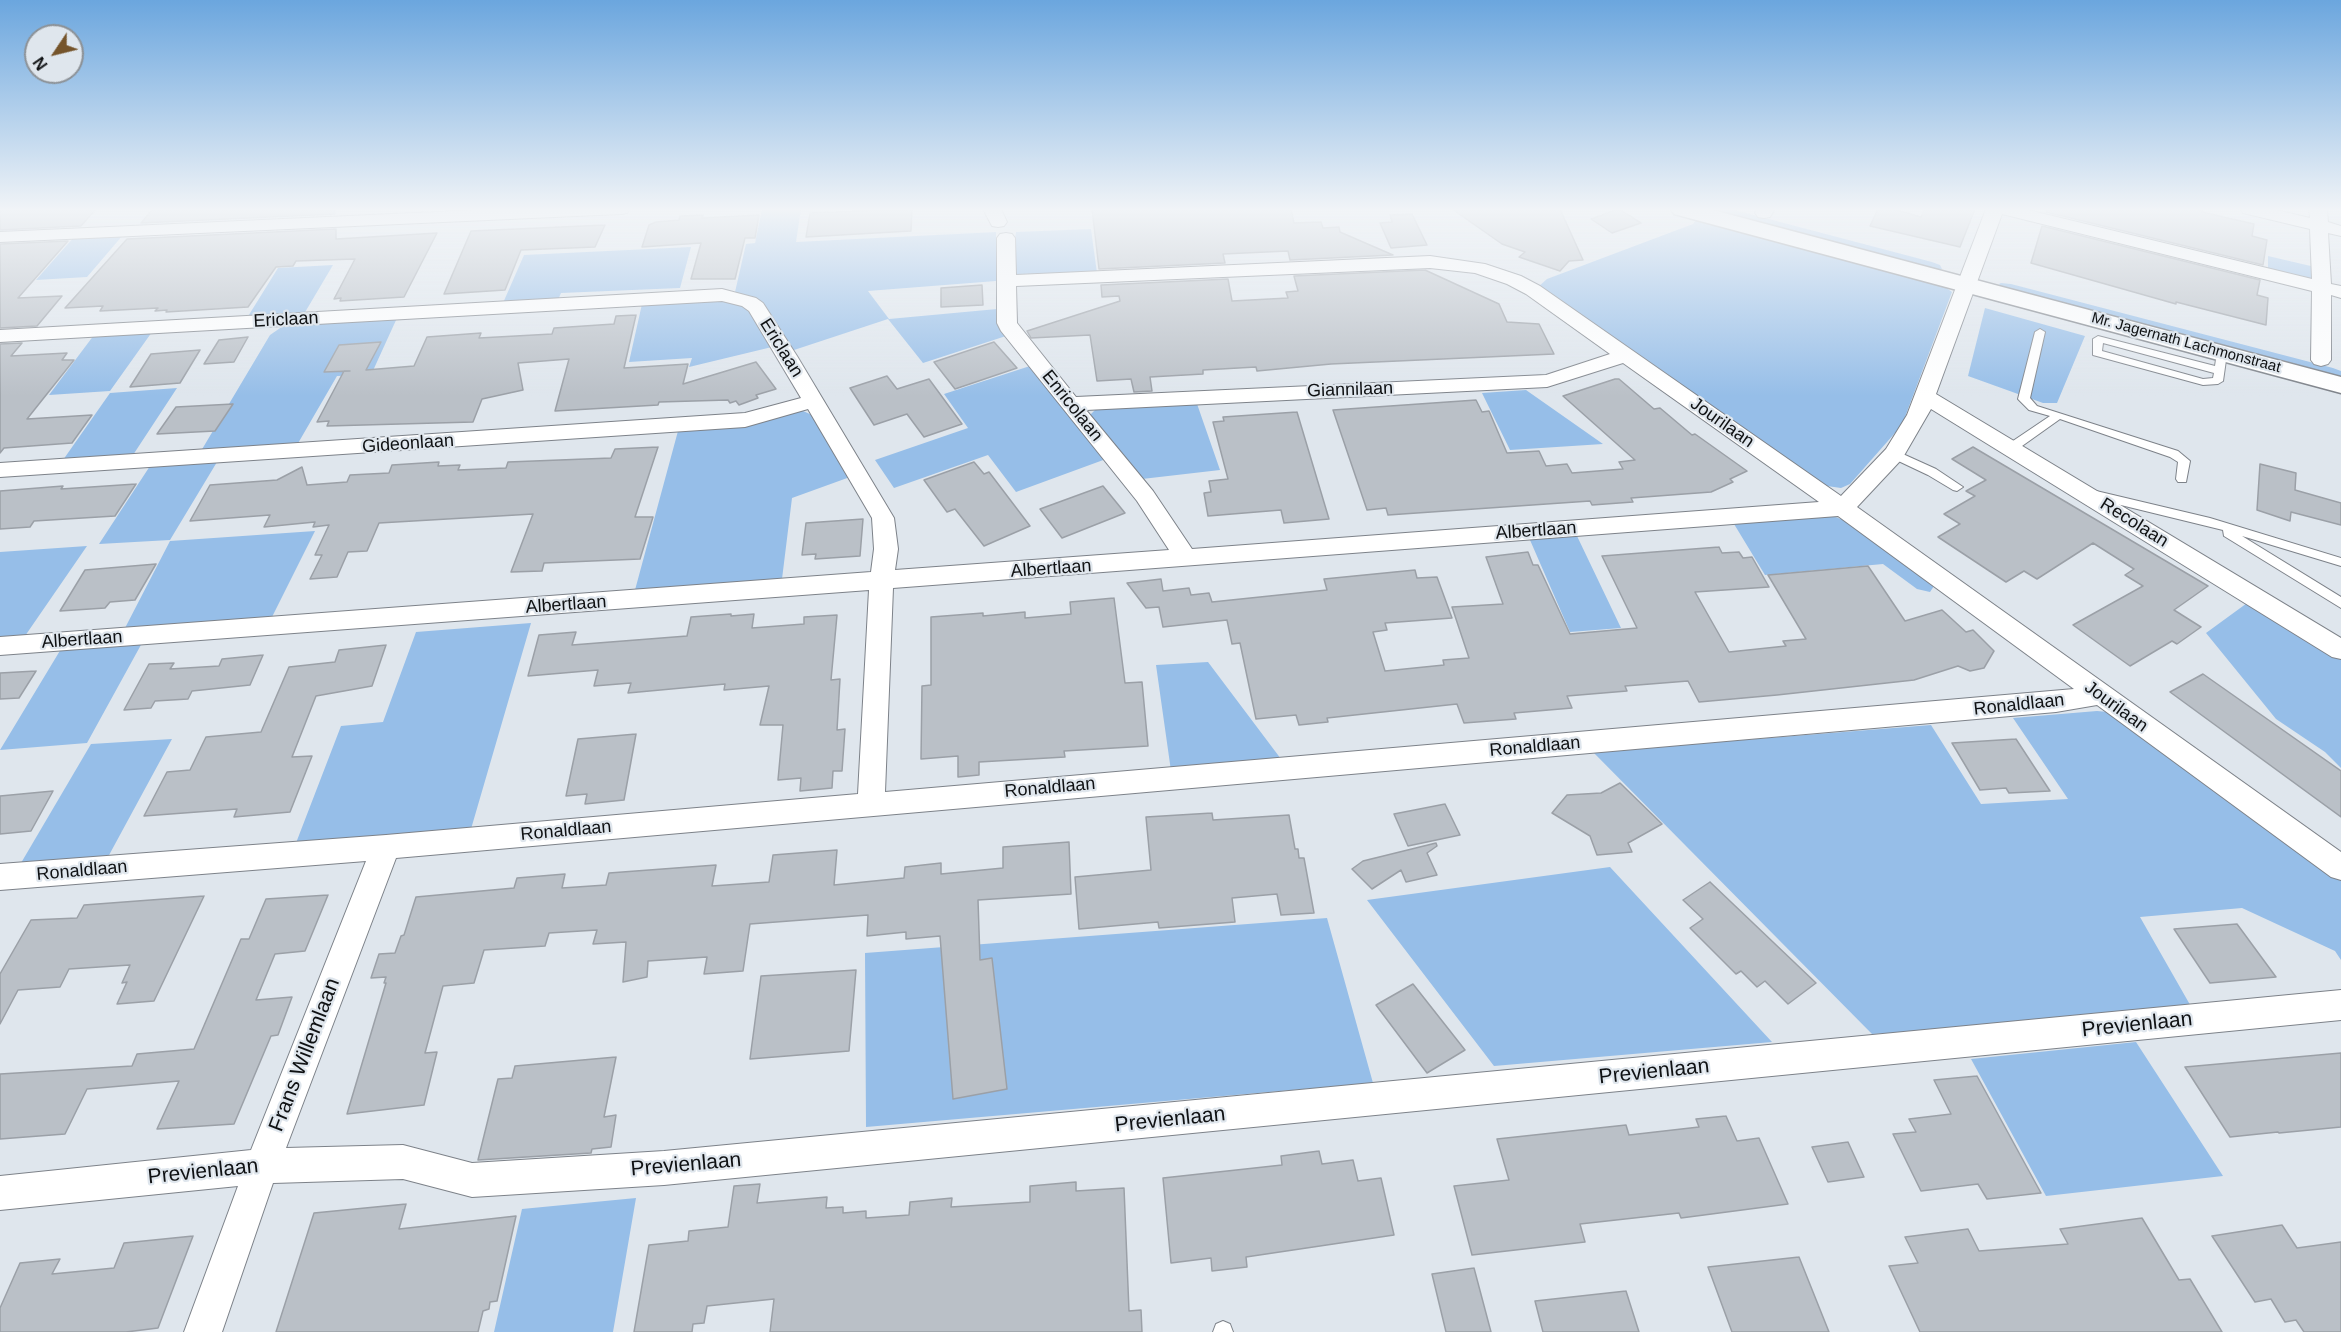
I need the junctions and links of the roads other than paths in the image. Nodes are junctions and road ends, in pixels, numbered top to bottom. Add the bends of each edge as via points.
1 (1005, 271) edge
2 (1247, 271) edge
3 (1487, 271) edge
4 (1943, 271) edge
5 (1950, 271) edge
6 (1974, 271) edge
7 (2254, 271) edge
8 (2321, 271) edge
9 (1972, 278) junction
10 (1006, 281) junction
11 (2322, 288) junction
12 (2341, 292) edge
13 (2098, 329) junction
14 (2040, 332) dead end
15 (0, 336) edge
16 (1625, 355) junction
17 (2221, 362) junction
18 (2331, 363) edge
19 (2341, 385) edge
20 (1925, 396) junction
21 (814, 401) junction
22 (1071, 404) junction
23 (2060, 415) junction
24 (2011, 448) junction
25 (1894, 453) junction
26 (0, 470) edge
27 (2182, 479) dead end
28 (1957, 487) dead end
29 (2082, 491) junction
30 (1843, 508) junction
31 (2210, 522) junction
32 (1186, 558) junction
33 (2341, 562) edge
34 (881, 582) junction
35 (2341, 603) edge
36 (0, 646) edge
37 (2341, 650) edge
38 (2100, 695) junction
39 (871, 803) junction
40 (386, 847) junction
41 (2341, 868) edge
42 (0, 877) edge
43 (2341, 1005) edge
44 (262, 1166) junction
45 (0, 1193) edge
46 (203, 1332) edge

1 - 10 street, Enricolaan
2 - 10 street, Jourilaan
3 - 16 street, Jourilaan via 1533,290
4 - 9 main road, Mr. Jagernath Lachmonstraat
5 - 9 main road, Mr. Jagernath Lachmonstraat
6 - 9 street
7 - 11 street
8 - 11 street
9 - 13 main road, Mr. Jagernath Lachmonstraat
9 - 18 main road, Mr. Jagernath Lachmonstraat
9 - 20 street
10 - 22 street, Enricolaan via 1007,323 1011,331
11 - 12 street
11 - 18 street
13 - 17 main road, Mr. Jagernath Lachmonstraat
13 - 17 lane via 2097,353 2203,382 2218,381
14 - 23 lane via 2024,399 2033,408
15 - 21 street, Ericlaan via 722,295 737,297 756,307
16 - 22 street, Giannilaan via 1547,381
16 - 30 street, Jourilaan
17 - 19 main road, Mr. Jagernath Lachmonstraat
20 - 24 street, Recolaan
20 - 25 street
21 - 26 street, Gideonlaan via 745,420
21 - 34 street, Ericlaan via 883,518 886,549
22 - 32 street, Enricolaan via 1145,496
23 - 24 lane
23 - 27 lane via 2174,453 2184,461
24 - 29 street, Recolaan
25 - 28 lane
25 - 30 street
29 - 31 lane
29 - 37 street, Recolaan
30 - 32 street, Albertlaan
30 - 38 street, Jourilaan
31 - 33 lane
31 - 35 lane
32 - 34 street, Albertlaan
34 - 36 street, Albertlaan
34 - 39 street, Ericlaan
38 - 39 street, Ronaldlaan
38 - 41 street, Jourilaan
39 - 40 street, Ronaldlaan
40 - 42 street, Ronaldlaan
40 - 44 street, Frans Willemlaan
43 - 44 street, Previenlaan via 664,1168 472,1180 403,1162
44 - 45 street, Previenlaan
44 - 46 street, Frans Willemlaan

